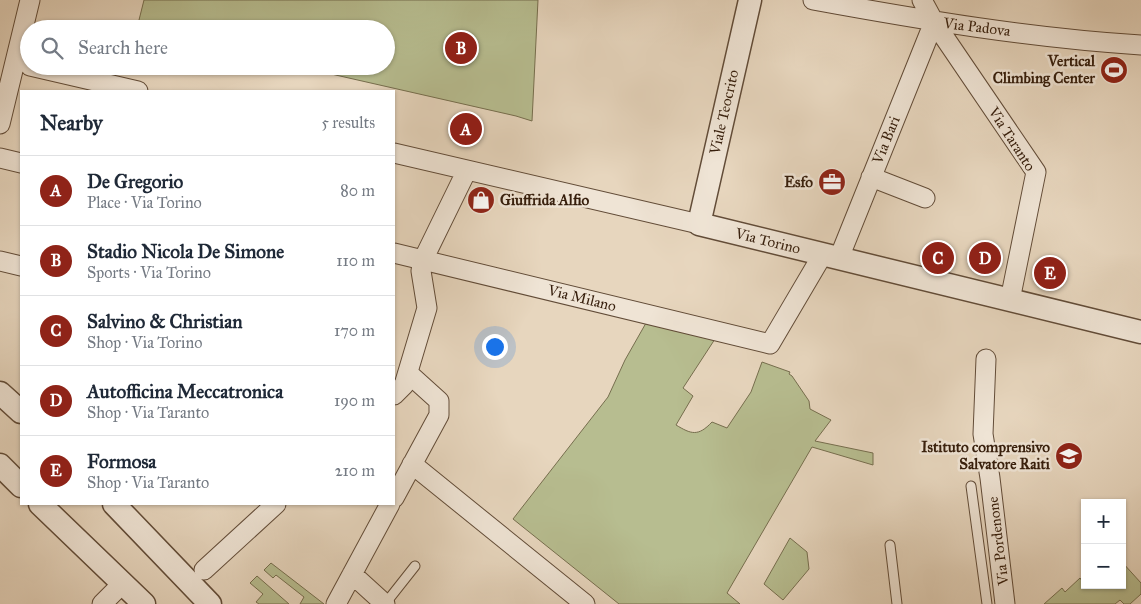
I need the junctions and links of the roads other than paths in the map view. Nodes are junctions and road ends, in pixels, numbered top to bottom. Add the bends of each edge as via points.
1 (30, 0) edge
2 (750, 0) edge
3 (813, 0) edge
4 (922, 0) edge
5 (26, 20) edge
6 (934, 22) junction
7 (1141, 46) edge
8 (18, 63) edge
9 (69, 75) edge
10 (134, 90) edge
11 (0, 124) edge
12 (395, 153) edge
13 (0, 158) edge
14 (20, 164) edge
15 (467, 170) junction
16 (871, 177) junction
17 (925, 198) dead end
18 (698, 224) junction
19 (395, 253) edge
20 (831, 256) junction
21 (423, 260) junction
22 (0, 261) edge
23 (20, 266) edge
24 (1010, 300) junction
25 (1141, 332) edge
26 (770, 344) joint
27 (986, 358) dead end
28 (408, 373) junction
29 (0, 393) edge
30 (395, 394) edge
31 (20, 411) edge
32 (412, 464) junction
33 (0, 466) edge
34 (20, 485) edge
35 (971, 486) dead end
36 (395, 496) edge
37 (41, 505) edge
38 (115, 505) edge
39 (275, 505) edge
40 (389, 505) edge
41 (890, 545) dead end
42 (415, 566) dead end
43 (204, 570) dead end
44 (352, 574) junction
45 (123, 583) junction
46 (102, 604) edge
47 (144, 604) edge
48 (210, 604) edge
49 (336, 604) edge
50 (385, 604) edge
51 (585, 604) edge
52 (897, 604) edge
53 (987, 604) edge
54 (1005, 604) edge

1 - 5 street
2 - 18 street, Viale Teocrito
3 - 6 street, Via Padova
4 - 6 street, Via Taranto
6 - 7 street, Via Padova
6 - 16 street, Via Bari
6 - 24 street, Via Taranto via 1036,172
8 - 11 street
9 - 10 street
12 - 15 street, Via Torino
13 - 14 street
15 - 18 street, Via Torino
15 - 21 street
16 - 17 street
16 - 20 street, Via Bari
18 - 20 street, Via Torino
19 - 21 street, Via Milano
20 - 24 street, Via Torino
20 - 26 street, Via Bari
21 - 26 street, Via Milano
21 - 28 street via 421,271 427,308
22 - 23 street
24 - 25 street, Via Torino
27 - 54 street, Via Pordenone via 983,434
28 - 30 street via 404,386
28 - 32 street via 439,400 439,415
29 - 31 street
32 - 36 street
32 - 51 street
33 - 34 street
35 - 53 lane
37 - 45 street
38 - 48 street
39 - 43 street
40 - 44 street
41 - 52 lane
42 - 50 lane
44 - 49 street
44 - 50 street
45 - 46 street
45 - 47 street

